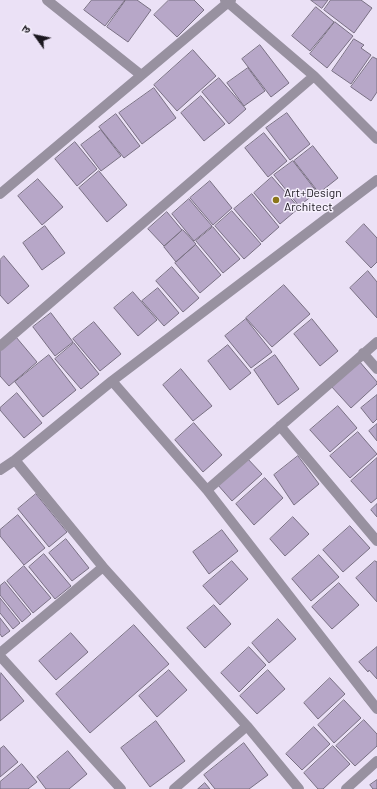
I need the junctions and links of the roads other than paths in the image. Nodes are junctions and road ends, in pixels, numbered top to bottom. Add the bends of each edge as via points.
1 (47, 0) edge
2 (228, 1) edge
3 (141, 75) junction
4 (314, 76) junction
5 (377, 139) edge
6 (377, 180) edge
7 (0, 194) edge
8 (377, 342) edge
9 (0, 346) edge
10 (363, 353) junction
11 (377, 370) edge
12 (112, 381) junction
13 (280, 426) junction
14 (15, 460) junction
15 (0, 470) edge
16 (207, 490) junction
17 (377, 541) edge
18 (103, 567) junction
19 (0, 654) edge
20 (377, 709) edge
21 (247, 726) junction
22 (377, 761) edge
23 (121, 789) edge
24 (174, 789) edge
25 (299, 789) edge
26 (346, 789) edge

1 - 3 street
2 - 3 street
2 - 4 street
3 - 7 street
4 - 5 street
4 - 9 street
6 - 12 street
8 - 10 street
10 - 11 street
10 - 13 street
12 - 14 street
12 - 16 street
13 - 16 street
13 - 17 street
14 - 15 street
14 - 18 street
16 - 20 street
18 - 19 street
18 - 21 street
19 - 23 street
21 - 24 street
21 - 25 street
22 - 26 street

